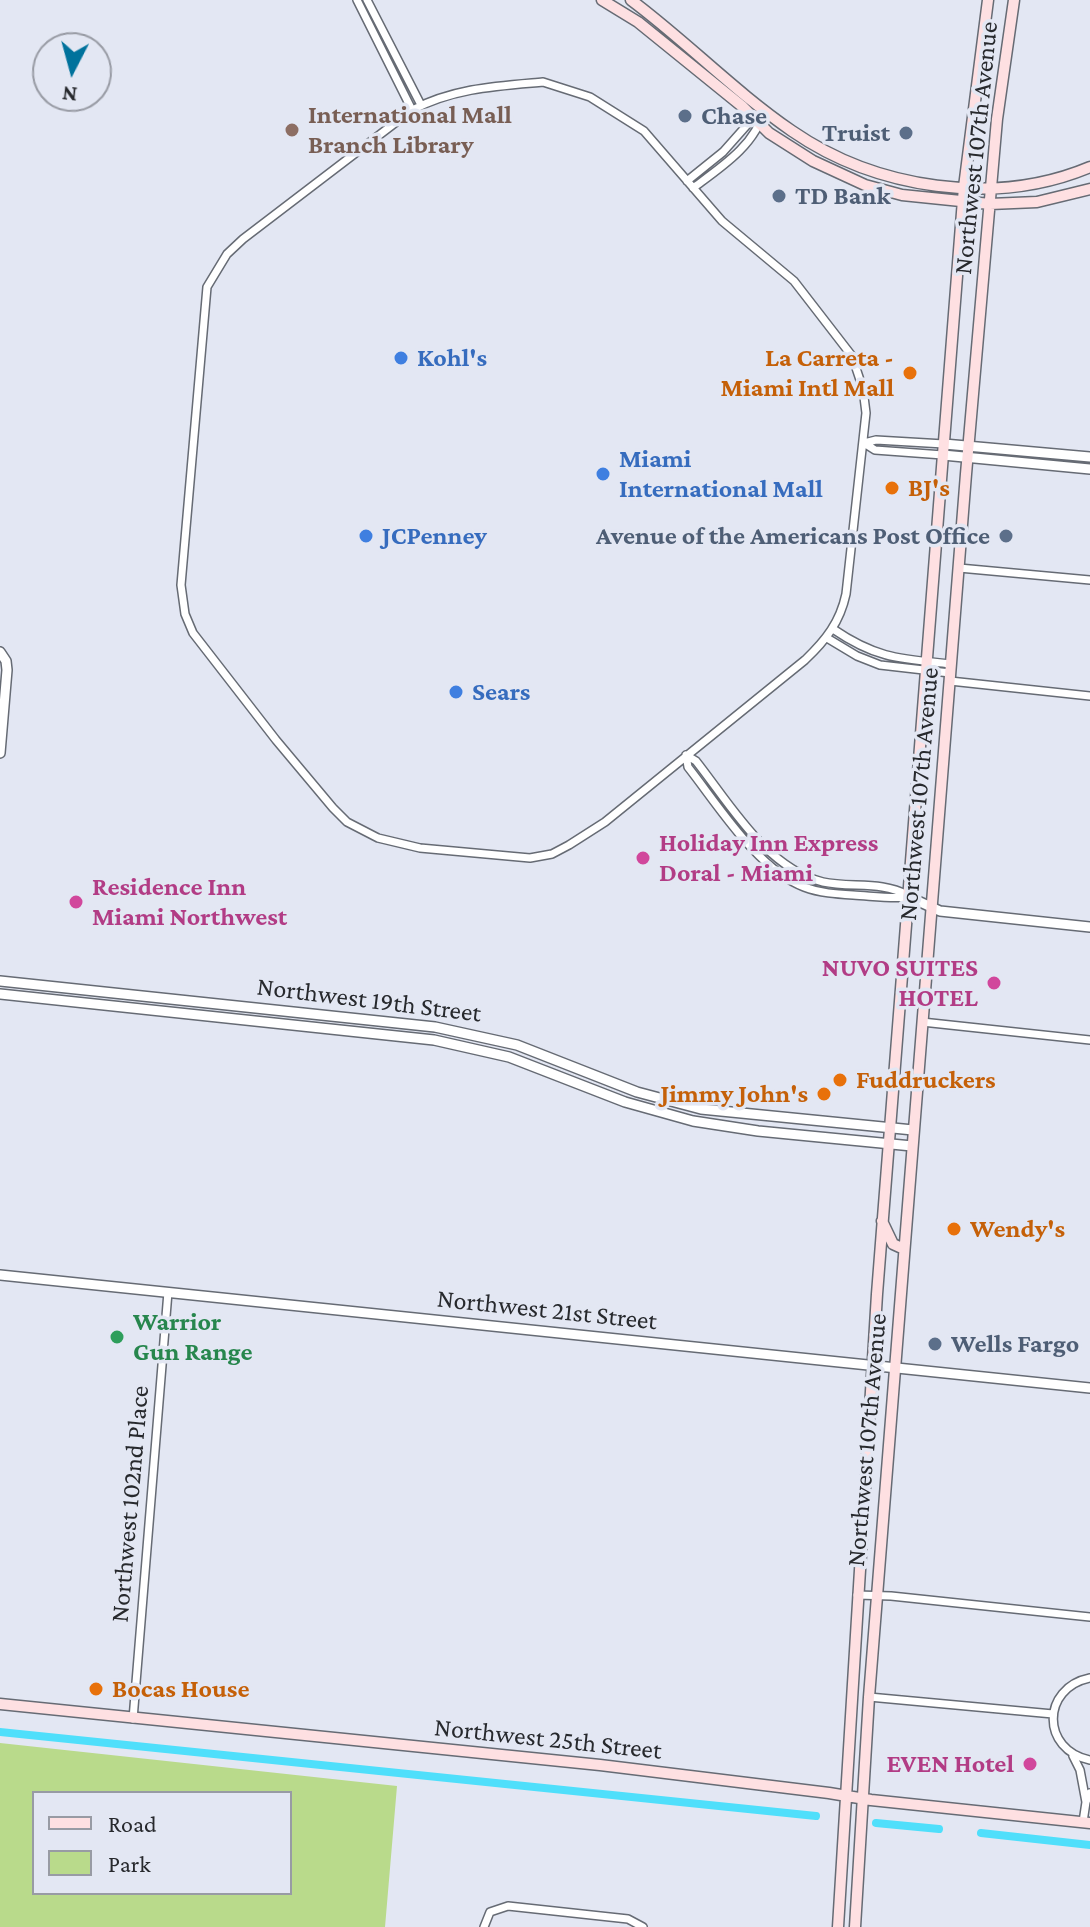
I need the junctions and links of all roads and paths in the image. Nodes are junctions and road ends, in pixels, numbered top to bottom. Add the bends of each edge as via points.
1 (357, 0) edge
2 (367, 0) edge
3 (602, 0) edge
4 (631, 0) edge
5 (988, 0) edge
6 (1014, 0) edge
7 (646, 11) junction
8 (638, 22) junction
9 (421, 105) junction
10 (412, 110) junction
11 (764, 110) junction
12 (756, 122) junction
13 (1090, 167) edge
14 (687, 181) junction
15 (964, 187) junction
16 (693, 188) junction
17 (992, 188) junction
18 (1090, 189) edge
19 (963, 202) junction
20 (990, 204) junction
21 (864, 443) junction
22 (968, 445) junction
23 (944, 449) junction
24 (967, 457) junction
25 (1090, 457) edge
26 (1090, 469) edge
27 (959, 568) junction
28 (1090, 580) edge
29 (833, 629) junction
30 (827, 638) junction
31 (1, 653) edge
32 (926, 666) junction
33 (950, 673) junction
34 (1090, 696) edge
35 (0, 753) edge
36 (686, 755) junction
37 (909, 897) junction
38 (931, 908) junction
39 (1090, 927) edge
40 (0, 981) edge
41 (0, 994) edge
42 (922, 1022) junction
43 (1090, 1040) edge
44 (890, 1128) junction
45 (913, 1130) junction
46 (888, 1144) junction
47 (912, 1146) junction
48 (882, 1221) junction
49 (904, 1249) junction
50 (0, 1275) edge
51 (168, 1292) junction
52 (871, 1366) junction
53 (895, 1368) junction
54 (1090, 1388) edge
55 (857, 1595) junction
56 (877, 1596) junction
57 (1090, 1617) edge
58 (1090, 1678) edge
59 (869, 1697) junction
60 (0, 1704) edge
61 (1053, 1714) junction
62 (133, 1719) junction
63 (1072, 1754) junction
64 (1090, 1760) edge
65 (1090, 1793) edge
66 (847, 1796) junction
67 (863, 1799) junction
68 (1086, 1802) junction
69 (1087, 1822) edge
70 (642, 1926) edge
71 (484, 1927) edge
72 (838, 1927) edge
73 (855, 1927) edge

1 - 10 street
2 - 9 street
3 - 8 main road
4 - 7 main road
5 - 15 main road, Northwest 107th Avenue
6 - 17 main road, Northwest 107th Avenue
7 - 8 main road
7 - 11 main road
8 - 12 main road
9 - 10 street
9 - 14 street via 473,88 543,82 590,97 644,131
10 - 36 street via 243,239 211,277 181,585 193,633 333,808 356,827 400,845 507,858 552,854 605,822
11 - 12 street
11 - 15 main road via 804,140 865,168 914,182
12 - 14 street
12 - 16 street via 731,158
12 - 19 main road via 813,161 865,185
13 - 17 main road via 1036,184
14 - 16 street
15 - 17 main road
15 - 19 main road, Northwest 107th Avenue
16 - 21 street via 722,221 794,281 849,351 864,393
17 - 20 main road, Northwest 107th Avenue
18 - 20 main road via 1037,202
19 - 20 main road
19 - 23 main road, Northwest 107th Avenue
20 - 22 main road, Northwest 107th Avenue
21 - 23 street via 875,450
21 - 29 street via 847,589
22 - 23 street
22 - 24 main road, Northwest 107th Avenue
22 - 25 street
23 - 24 street
23 - 32 main road, Northwest 107th Avenue
24 - 26 street
24 - 27 main road, Northwest 107th Avenue
27 - 28 street
27 - 33 main road, Northwest 107th Avenue
29 - 30 street
29 - 32 street via 874,653
30 - 32 street via 875,664
30 - 36 street
31 - 35 street via 7,670
32 - 33 street
32 - 37 main road, Northwest 107th Avenue
33 - 34 street
33 - 38 main road, Northwest 107th Avenue
36 - 37 street via 688,767 753,849 782,876 823,892
37 - 38 street
37 - 44 main road, Northwest 107th Avenue
38 - 39 street
38 - 42 main road, Northwest 107th Avenue
40 - 44 street, Northwest 19th Street via 449,1029 517,1045 687,1106
41 - 46 street, Northwest 19th Street via 434,1040 509,1057 625,1102 693,1121
42 - 43 street
42 - 45 main road, Northwest 107th Avenue
44 - 45 street, Northwest 19th Street
44 - 46 main road, Northwest 107th Avenue
45 - 47 main road, Northwest 107th Avenue
46 - 47 street, Northwest 19th Street
46 - 48 main road, Northwest 107th Avenue
47 - 49 main road, Northwest 107th Avenue
48 - 49 main road via 893,1244
48 - 52 main road, Northwest 107th Avenue
49 - 53 main road, Northwest 107th Avenue
50 - 51 street, Northwest 21st Street
51 - 52 street, Northwest 21st Street
51 - 62 street, Northwest 102nd Place
52 - 53 street, Northwest 21st Street
52 - 55 main road, Northwest 107th Avenue
53 - 54 street, Northwest 21st Street
53 - 56 main road, Northwest 107th Avenue
55 - 56 street
55 - 66 main road, Northwest 107th Avenue
56 - 57 street
56 - 59 main road, Northwest 107th Avenue
58 - 61 street via 1065,1690
59 - 61 street
59 - 67 main road, Northwest 107th Avenue
60 - 62 main road, Northwest 25th Street
61 - 63 street via 1059,1741
62 - 66 main road, Northwest 25th Street via 600,1765
63 - 64 street
63 - 68 street
65 - 68 street
66 - 67 main road, Northwest 25th Street
66 - 72 main road, Northwest 107th Avenue
67 - 69 main road, Northwest 25th Street
67 - 73 main road, Northwest 107th Avenue
68 - 69 street
70 - 71 street via 630,1919 508,1906 493,1910

